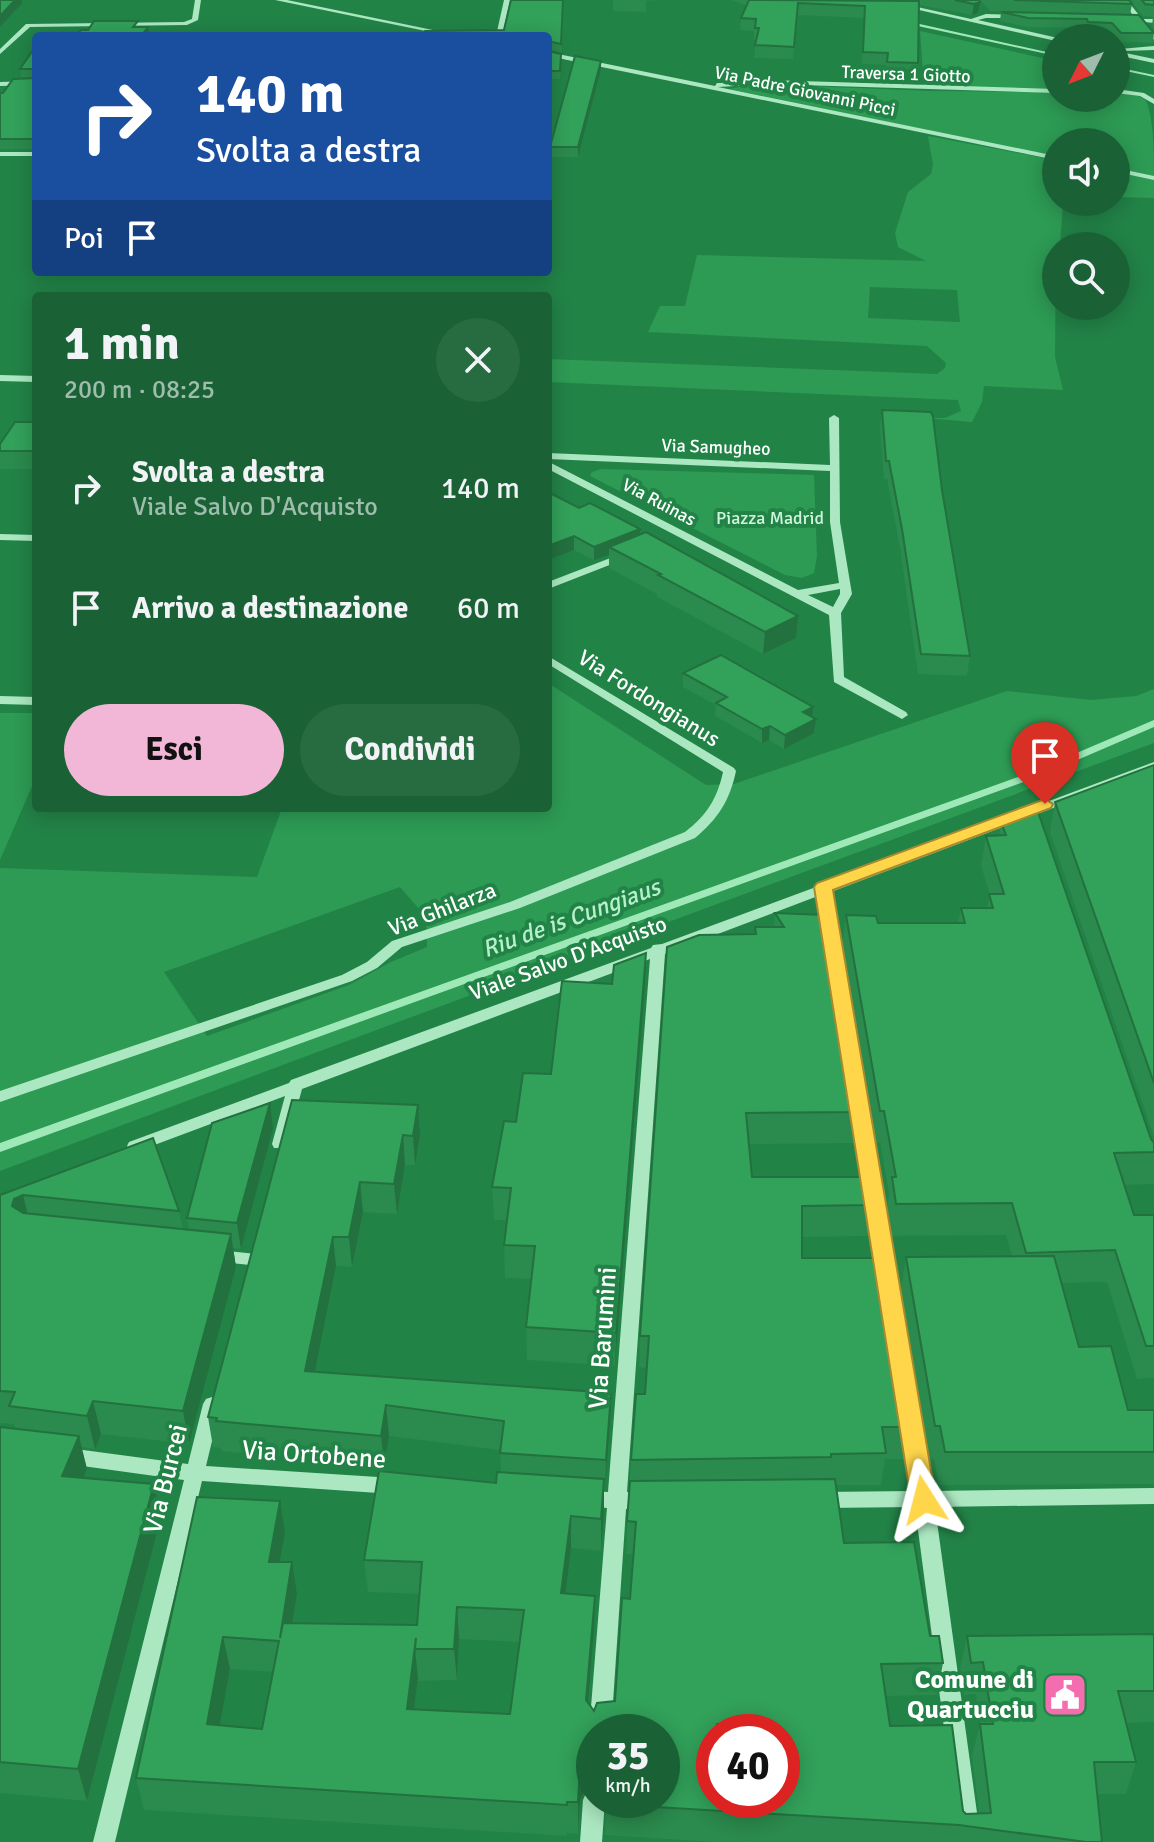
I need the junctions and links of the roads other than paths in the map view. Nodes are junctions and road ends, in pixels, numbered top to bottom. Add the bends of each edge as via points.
1 (198, 0) edge
2 (278, 0) edge
3 (507, 0) edge
4 (878, 0) edge
5 (1124, 0) edge
6 (981, 8) edge
7 (986, 16) junction
8 (1033, 17) edge
9 (972, 20) junction
10 (1112, 20) edge
11 (1142, 20) junction
12 (1154, 21) edge
13 (439, 32) edge
14 (500, 32) edge
15 (1042, 36) edge
16 (1154, 38) edge
17 (1130, 48) edge
18 (1154, 48) edge
19 (0, 52) edge
20 (552, 55) edge
21 (1130, 55) edge
22 (1154, 61) edge
23 (32, 83) edge
24 (0, 84) edge
25 (707, 87) junction
26 (1042, 91) edge
27 (1130, 93) edge
28 (1154, 102) edge
29 (0, 154) edge
30 (32, 154) edge
31 (1042, 155) edge
32 (1130, 173) edge
33 (1154, 178) edge
34 (0, 378) edge
35 (32, 379) edge
36 (834, 418) dead end
37 (552, 456) edge
38 (597, 458) junction
39 (552, 467) edge
40 (833, 468) junction
41 (574, 478) junction
42 (679, 533) junction
43 (0, 537) edge
44 (32, 538) edge
45 (665, 539) edge
46 (634, 551) edge
47 (552, 584) edge
48 (844, 585) junction
49 (796, 593) junction
50 (835, 613) junction
51 (552, 661) edge
52 (0, 700) edge
53 (32, 701) edge
54 (902, 715) dead end
55 (1154, 766) edge
56 (730, 771) joint
57 (1032, 809) junction
58 (1038, 825) edge
59 (823, 887) junction
60 (658, 948) junction
61 (296, 1084) junction
62 (0, 1097) edge
63 (116, 1153) edge
64 (276, 1160) edge
65 (203, 1254) edge
66 (250, 1260) edge
67 (218, 1381) edge
68 (45, 1453) edge
69 (194, 1473) junction
70 (417, 1488) edge
71 (1154, 1496) edge
72 (560, 1498) edge
73 (800, 1500) edge
74 (924, 1500) junction
75 (660, 1501) edge
76 (619, 1502) junction
77 (601, 1714) edge
78 (593, 1818) edge
79 (104, 1842) edge
80 (591, 1842) edge
81 (970, 1842) edge

1 - 19 street via 190,23 28,25
2 - 13 street
3 - 14 street
4 - 9 street
5 - 11 street
6 - 7 street
7 - 8 street
7 - 9 street
9 - 15 street
10 - 11 street
11 - 12 street
11 - 16 street
17 - 18 street
20 - 25 street, Via Padre Giovanni Picci
21 - 22 street
23 - 24 street
25 - 26 street, Traversa 1 Giotto via 768,82
25 - 31 street, Via Padre Giovanni Picci
27 - 28 street
29 - 30 street
32 - 33 street
34 - 35 street
36 - 40 street
37 - 38 street, Via Samugheo
38 - 40 street, Via Samugheo
38 - 41 street
39 - 41 street, Via Ruinas
40 - 48 street
41 - 42 street, Via Ruinas
42 - 45 street
42 - 49 street, Via Ruinas
43 - 44 street
46 - 47 street
48 - 49 street
48 - 50 street via 846,594
49 - 50 street, Via Ruinas
50 - 54 street via 838,679
51 - 56 street, Via Fordongianus
52 - 53 street
55 - 57 street, Viale Salvo D'Acquisto
56 - 62 street, Via Ghilarza via 713,816 690,835 515,905 397,944 347,978
57 - 58 street
57 - 59 street, Viale Salvo D'Acquisto
59 - 60 street, Viale Salvo D'Acquisto
59 - 74 street
60 - 61 street, Viale Salvo D'Acquisto
60 - 76 street, Via Barumini
61 - 63 street, Viale Salvo D'Acquisto
61 - 64 street
65 - 66 street
67 - 69 street, Via Burcei
68 - 69 street, Via Ortobene
69 - 70 street, Via Ortobene
69 - 79 street, Via Burcei
71 - 74 street
72 - 76 street
73 - 74 street
74 - 81 street
75 - 76 street
76 - 77 street, Via Barumini
78 - 80 street

